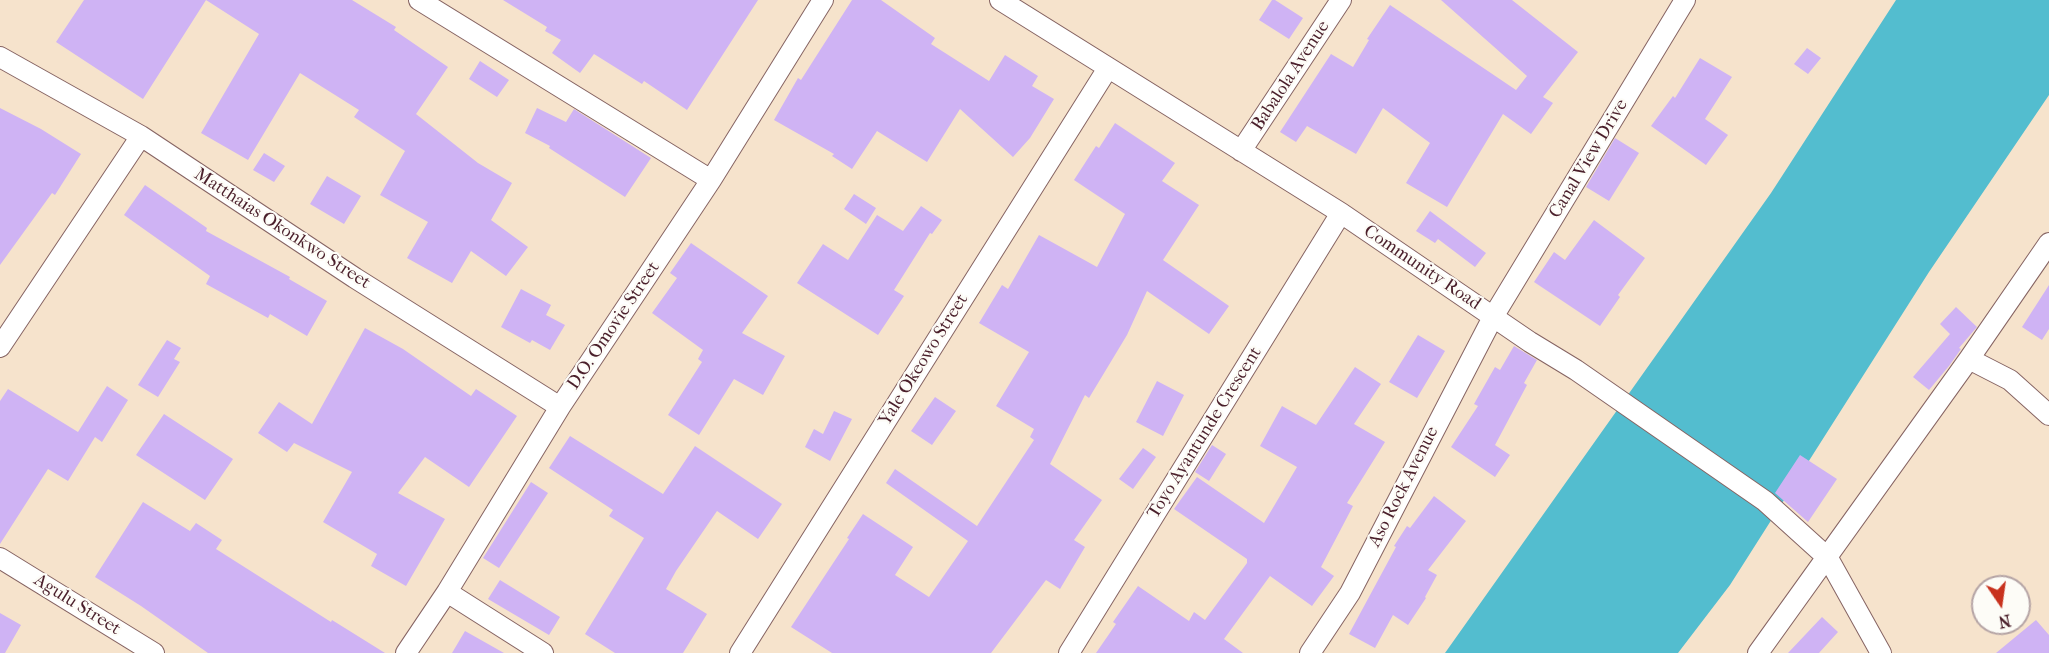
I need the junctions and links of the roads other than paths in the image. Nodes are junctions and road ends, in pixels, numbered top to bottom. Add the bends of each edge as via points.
1 (419, 0) edge
2 (823, 0) edge
3 (1000, 0) edge
4 (1341, 0) edge
5 (1685, 0) edge
6 (0, 57) edge
7 (1108, 68) junction
8 (141, 136) junction
9 (1241, 151) junction
10 (711, 180) junction
11 (1341, 213) junction
12 (2049, 243) edge
13 (1493, 317) junction
14 (0, 347) edge
15 (1969, 359) junction
16 (560, 407) junction
17 (2049, 415) edge
18 (0, 558) edge
19 (1828, 558) junction
20 (447, 592) junction
21 (154, 653) edge
22 (406, 653) edge
23 (543, 653) edge
24 (740, 653) edge
25 (1069, 653) edge
26 (1310, 653) edge
27 (1758, 653) edge
28 (1881, 653) edge

1 - 10 street
2 - 10 street, D.O. Omovie Street
3 - 7 street, Community Road
4 - 9 street, Babalola Avenue
5 - 13 street, Canal View Drive
6 - 8 street, Matthaias Okonkwo Street
7 - 9 street, Community Road
7 - 24 street, Yale Okeowo Street
8 - 14 street
8 - 16 street, Matthaias Okonkwo Street
9 - 11 street, Community Road
10 - 16 street, D.O. Omovie Street
11 - 13 street, Community Road
11 - 25 street, Toyo Ayantunde Crescent
12 - 15 street
13 - 19 street, Community Road via 1765,501
13 - 26 street, Aso Rock Avenue via 1350,592
15 - 17 street via 2010,380
15 - 19 street
16 - 20 street, D.O. Omovie Street
18 - 21 street, Agulu Street
19 - 27 street
19 - 28 street, Community Road
20 - 22 street, D.O. Omovie Street
20 - 23 street

